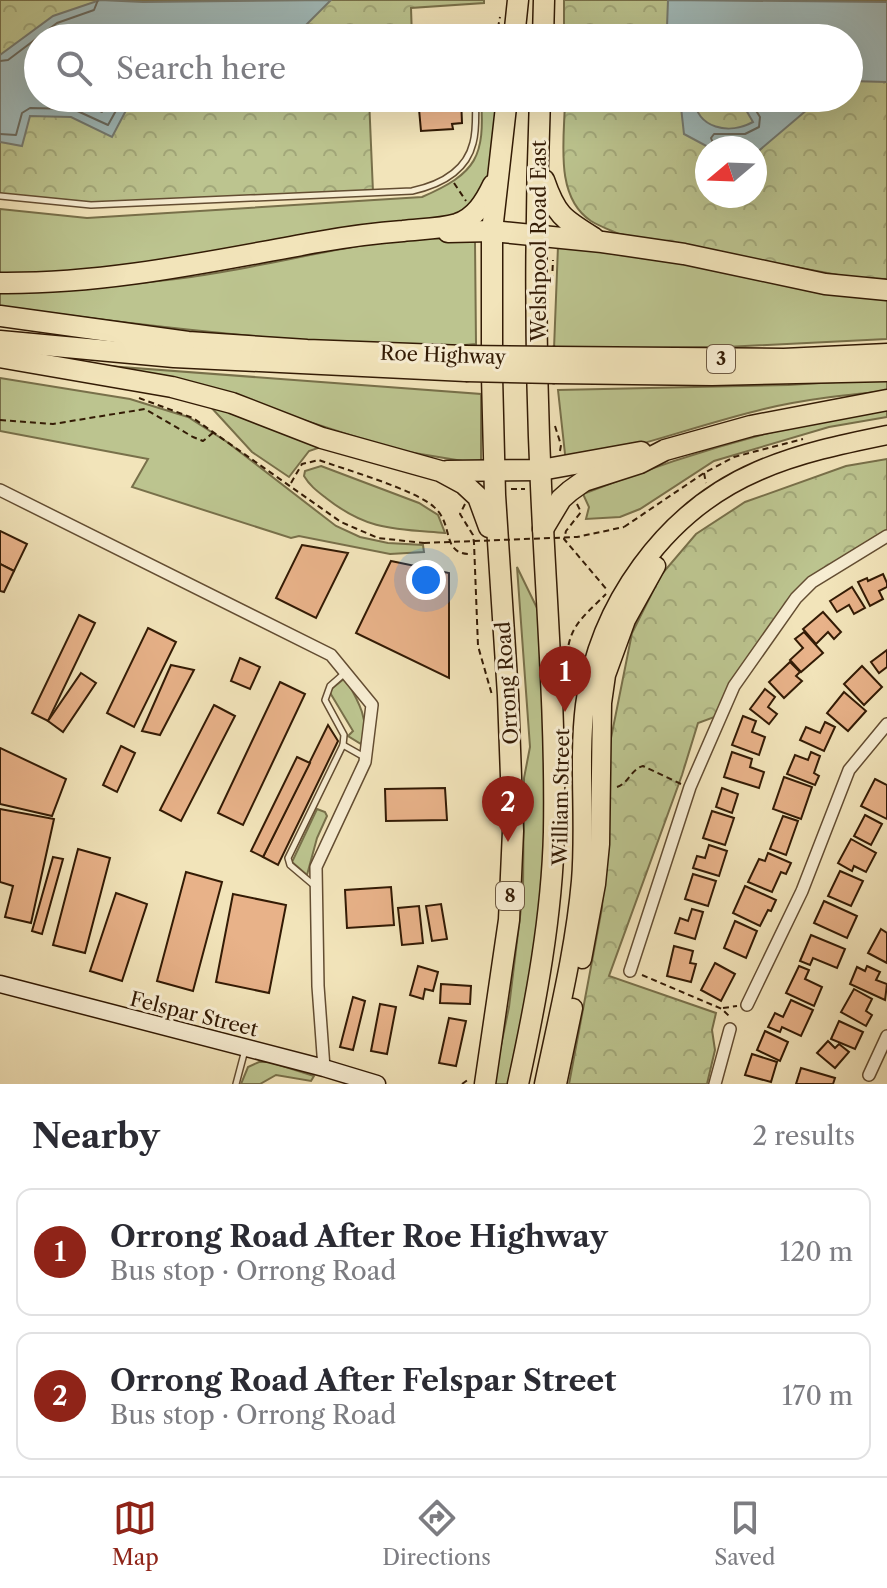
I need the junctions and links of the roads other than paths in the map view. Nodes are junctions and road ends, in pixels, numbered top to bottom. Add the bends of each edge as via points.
1 (518, 0) edge
2 (544, 0) edge
3 (515, 24) edge
4 (543, 24) edge
5 (475, 112) edge
6 (505, 112) edge
7 (540, 112) edge
8 (538, 165) junction
9 (499, 170) junction
10 (0, 196) edge
11 (492, 231) junction
12 (384, 232) junction
13 (545, 236) junction
14 (602, 242) junction
15 (0, 283) edge
16 (887, 290) edge
17 (0, 316) edge
18 (0, 341) edge
19 (887, 354) edge
20 (0, 357) edge
21 (465, 363) junction
22 (549, 371) junction
23 (887, 371) edge
24 (492, 376) joint
25 (887, 400) edge
26 (887, 435) edge
27 (887, 447) edge
28 (665, 450) junction
29 (440, 471) junction
30 (546, 475) junction
31 (495, 480) junction
32 (0, 490) edge
33 (543, 529) junction
34 (887, 536) edge
35 (498, 557) junction
36 (346, 672) junction
37 (887, 724) edge
38 (343, 745) junction
39 (366, 758) junction
40 (316, 888) junction
41 (630, 971) road end
42 (0, 984) edge
43 (747, 1005) road end
44 (730, 1029) road end
45 (887, 1036) edge
46 (246, 1047) junction
47 (324, 1068) junction
48 (869, 1075) dead end
49 (479, 1080) edge
50 (236, 1084) edge
51 (377, 1084) edge
52 (518, 1084) edge
53 (544, 1084) edge
54 (557, 1084) edge
55 (715, 1084) edge

1 - 3 highway
2 - 4 highway
5 - 10 lane via 473,144 459,170 412,191 91,205
6 - 9 highway, Welshpool Road East / 8
7 - 8 highway, Welshpool Road East / 8
8 - 13 highway, Welshpool Road East / 8
8 - 14 highway via 565,221
9 - 11 highway, Welshpool Road East / 8
9 - 12 highway via 487,199 468,219 443,227
11 - 12 highway
11 - 13 highway
11 - 24 highway, Welshpool Road East / 8
12 - 15 highway via 124,276
13 - 14 highway
13 - 22 highway, Welshpool Road East / 8
14 - 16 highway via 825,284
17 - 21 highway, Roe Highway / 3 via 188,342
18 - 21 highway, Roe Highway / 3 via 174,357
19 - 22 highway, Roe Highway / 3
20 - 29 highway via 172,387
21 - 22 highway, Roe Highway / 3, bridge
22 - 23 highway, Roe Highway / 3
22 - 30 highway, Orrong Road / 8
24 - 31 highway, Orrong Road / 8
25 - 28 highway via 751,426
26 - 53 main road, William Street via 786,460 723,489 666,535 622,596 596,655 585,704 581,883
27 - 54 main road, William Street via 790,471 703,517 652,570 626,620 606,675 596,884
28 - 30 highway
28 - 33 highway via 584,481 567,493
29 - 31 highway
29 - 35 highway via 464,484 482,503
30 - 31 highway
30 - 33 highway, Orrong Road / 8
31 - 35 highway, Orrong Road / 8
32 - 36 street via 331,655
33 - 52 highway, Orrong Road / 8 via 553,690 554,834 546,925
34 - 41 street via 812,582 734,686 690,787
35 - 49 highway, Orrong Road / 8 via 513,831 509,920
36 - 38 lane via 330,686 325,700 344,735
36 - 39 street via 372,705
37 - 43 street via 849,770 802,891
38 - 39 lane
38 - 40 lane via 288,858
39 - 40 street via 316,867
40 - 47 street
42 - 46 street, Felspar Street
44 - 55 street
45 - 48 street
46 - 47 street, Felspar Street
46 - 50 lane
47 - 51 street, Felspar Street

